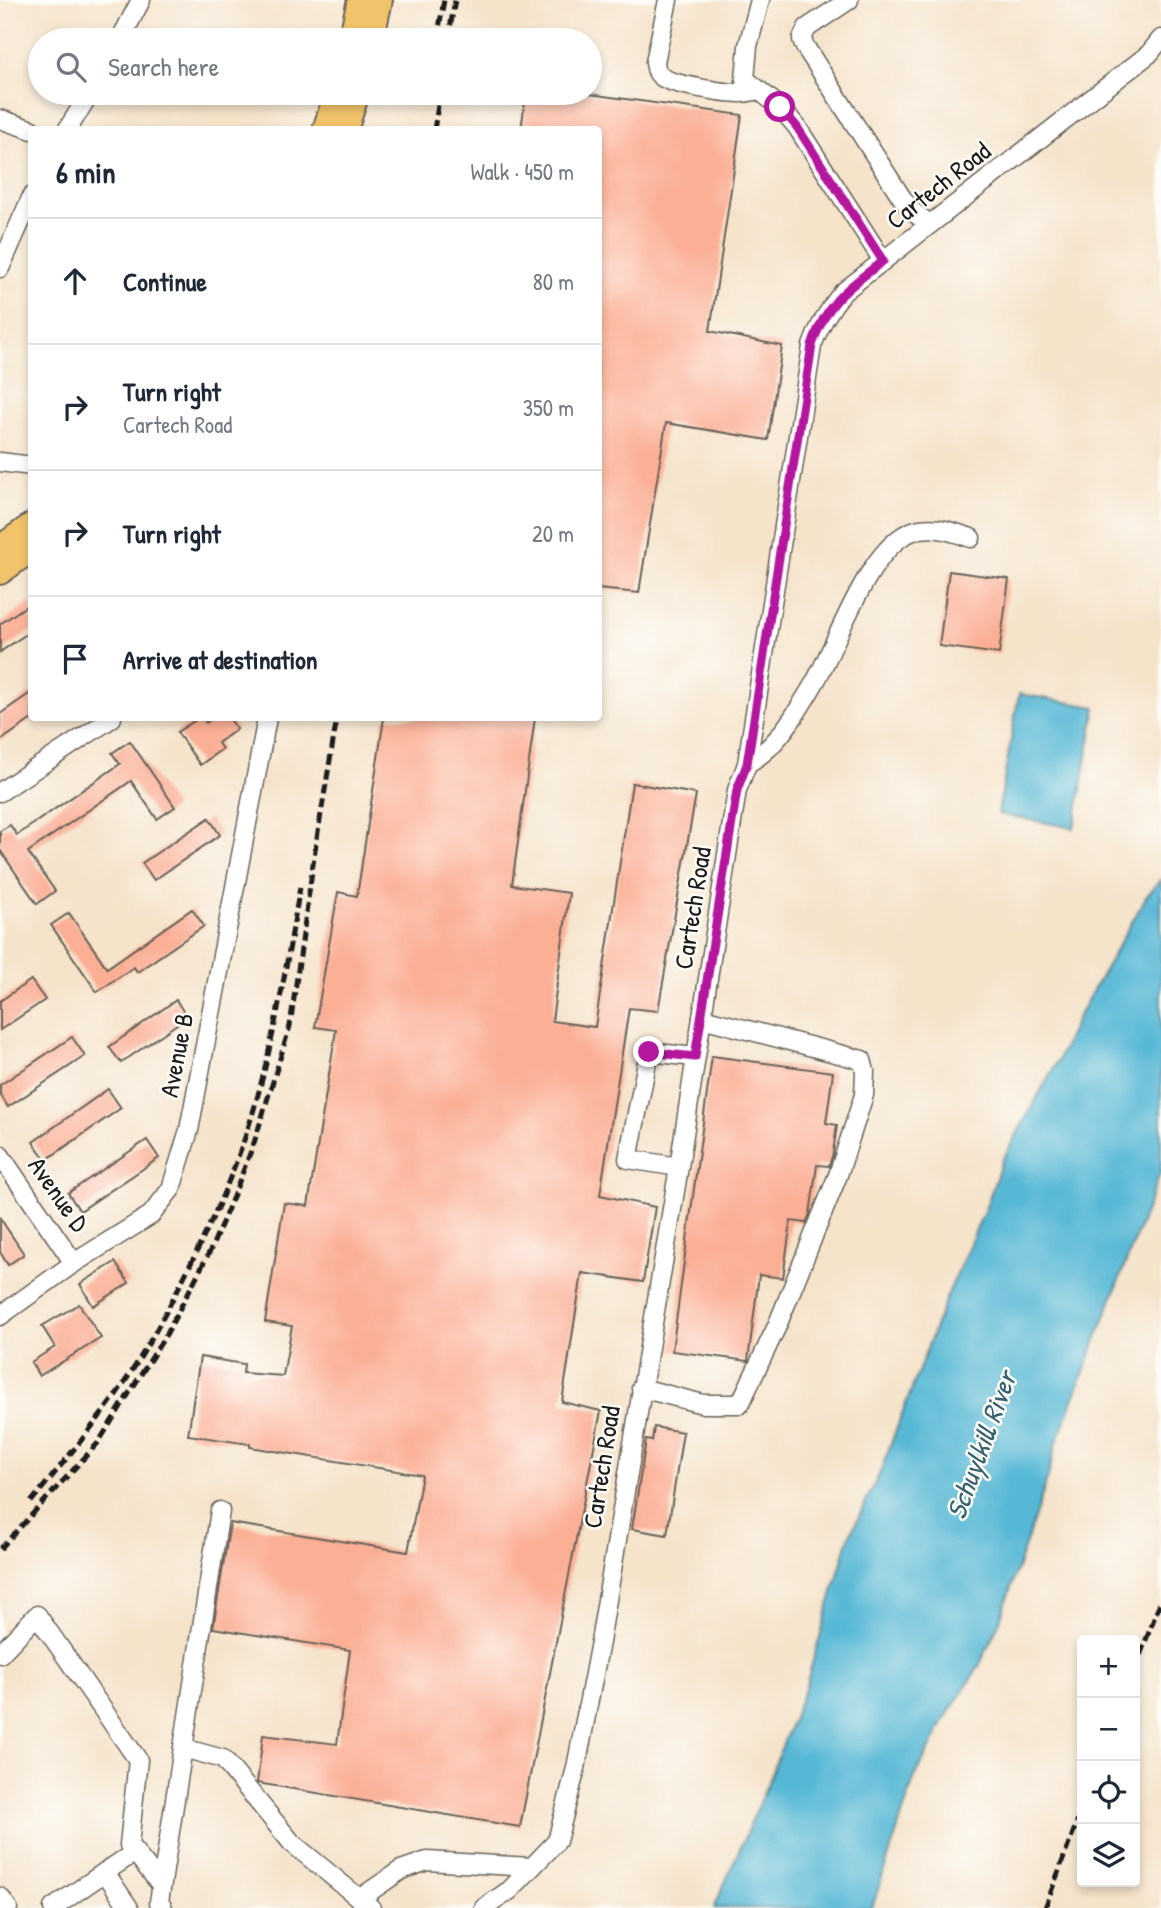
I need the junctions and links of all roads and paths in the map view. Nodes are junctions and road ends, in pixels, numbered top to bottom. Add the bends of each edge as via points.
1 (141, 0) edge
2 (360, 0) edge
3 (380, 0) edge
4 (668, 0) edge
5 (760, 0) edge
6 (849, 0) edge
7 (126, 28) edge
8 (354, 28) edge
9 (374, 28) edge
10 (1161, 39) edge
11 (757, 90) junction
12 (83, 105) edge
13 (333, 105) edge
14 (353, 105) edge
15 (0, 119) edge
16 (69, 126) edge
17 (326, 126) edge
18 (346, 126) edge
19 (28, 129) edge
20 (28, 205) edge
21 (930, 225) junction
22 (883, 261) junction
23 (0, 268) edge
24 (0, 462) edge
25 (28, 466) edge
26 (28, 528) edge
27 (971, 538) dead end
28 (0, 548) edge
29 (28, 552) edge
30 (0, 572) edge
31 (107, 721) edge
32 (266, 721) edge
33 (747, 764) junction
34 (0, 792) edge
35 (702, 1018) junction
36 (695, 1057) junction
37 (0, 1155) edge
38 (679, 1167) junction
39 (74, 1263) junction
40 (0, 1316) edge
41 (641, 1388) junction
42 (220, 1511) dead end
43 (0, 1654) edge
44 (183, 1748) junction
45 (135, 1852) junction
46 (532, 1867) junction
47 (105, 1872) junction
48 (161, 1885) junction
49 (0, 1897) edge
50 (365, 1903) edge
51 (60, 1906) edge
52 (8, 1908) edge
53 (129, 1908) edge
54 (163, 1908) edge
55 (484, 1908) edge

1 - 7 street
2 - 8 highway
3 - 9 highway
4 - 11 street via 656,72 673,82 734,93
5 - 11 street via 745,79
6 - 21 street via 807,28 804,45 902,198
10 - 21 street, Cartech Road via 1149,54
11 - 22 street via 797,127
12 - 16 street
13 - 17 highway
14 - 18 highway
15 - 19 street
20 - 23 street
21 - 22 street, Cartech Road
22 - 33 street, Cartech Road via 843,292 822,319 812,345
24 - 25 street
26 - 28 highway
27 - 33 street via 943,529 916,530 889,548 869,575 781,733
29 - 30 highway
31 - 34 street
32 - 39 street, Avenue B via 189,1130 171,1189 151,1215
33 - 35 street, Cartech Road via 737,790
35 - 36 street, Cartech Road
35 - 41 street via 862,1060 864,1095 803,1263 740,1404 703,1404
36 - 38 street, Cartech Road
36 - 38 street via 649,1052 628,1159
37 - 39 street, Avenue D
38 - 41 street, Cartech Road
39 - 40 street, Avenue B
41 - 46 street, Cartech Road via 576,1769 557,1841
42 - 44 street
43 - 45 street via 37,1615 138,1760 130,1845
44 - 48 street
44 - 50 street via 223,1759 292,1843
45 - 47 street
45 - 48 street
46 - 50 street via 427,1861 401,1870
46 - 55 street, Cartech Road
47 - 51 street
47 - 53 street
48 - 54 street
49 - 52 street

